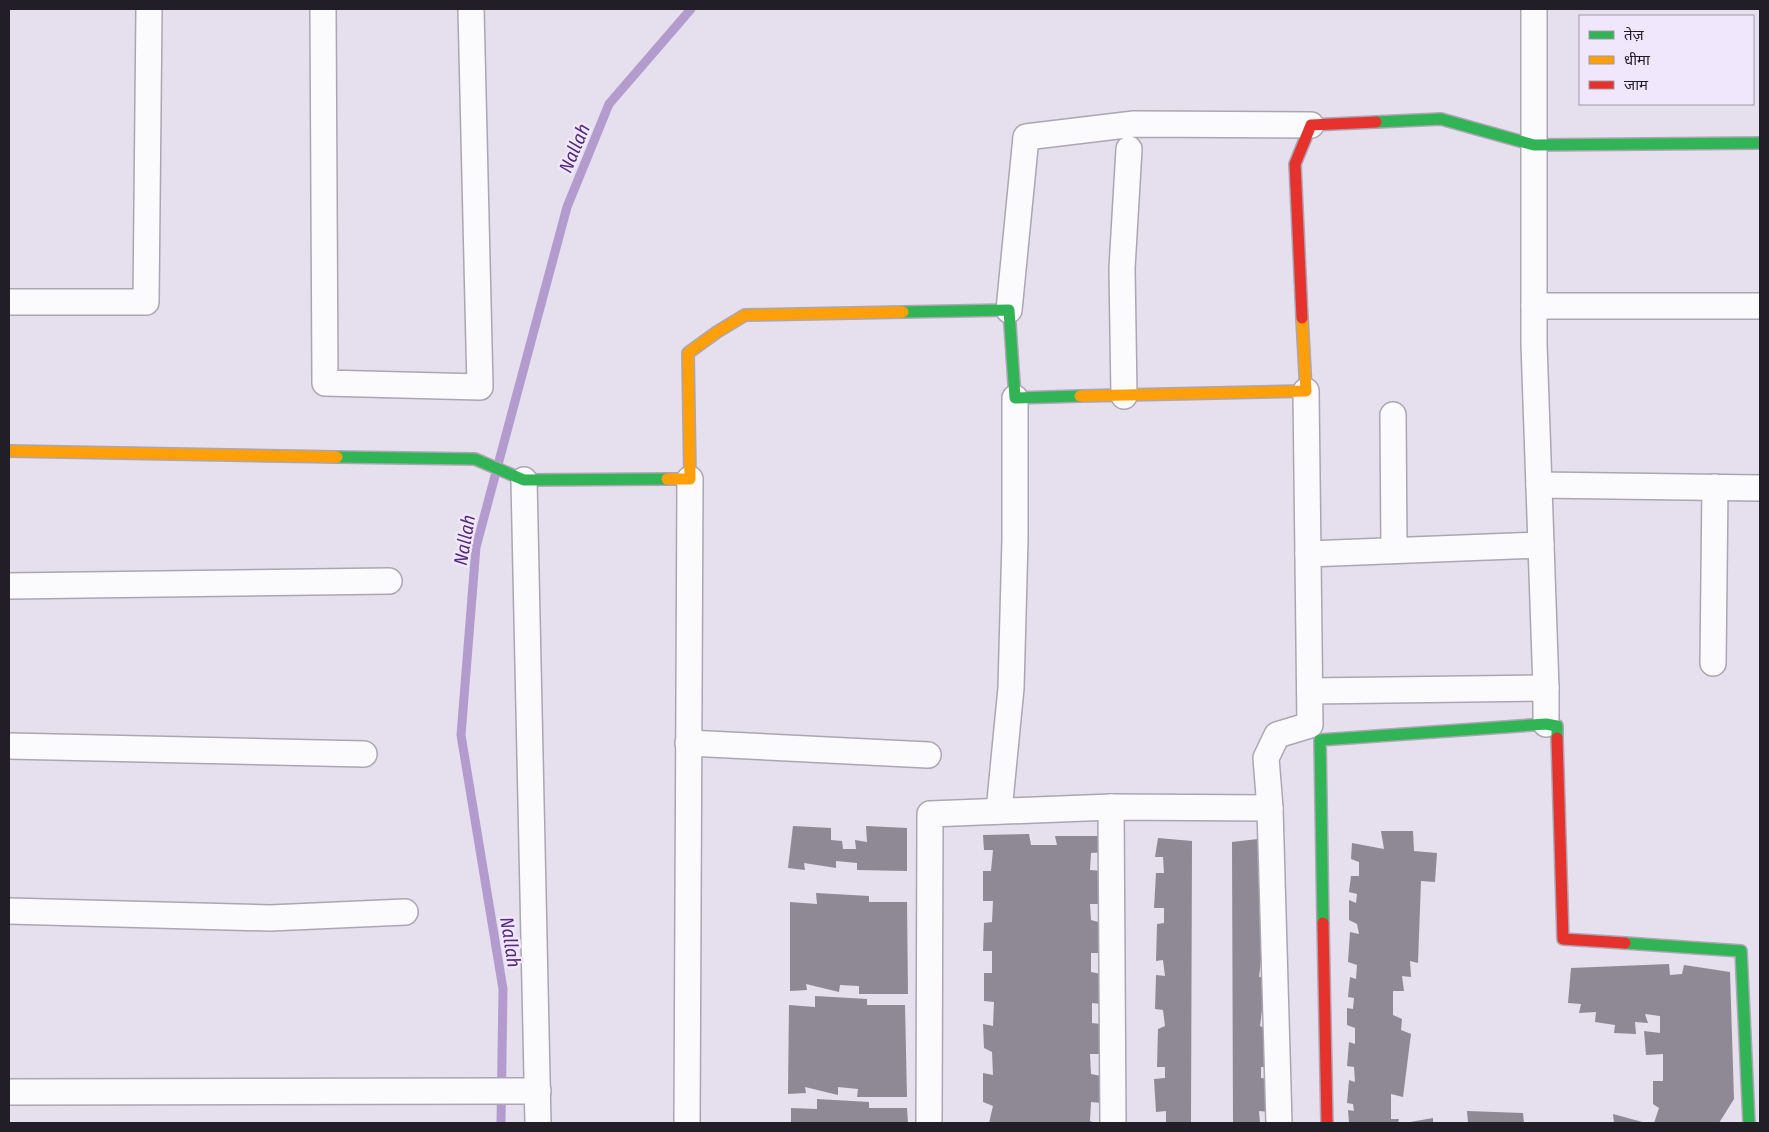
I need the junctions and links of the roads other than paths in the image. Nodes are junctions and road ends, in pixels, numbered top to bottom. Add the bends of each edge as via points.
1 (148, 9) edge
2 (323, 9) edge
3 (470, 9) edge
4 (1534, 9) edge
5 (1311, 125) junction
6 (1760, 143) edge
7 (1534, 144) junction
8 (1129, 149) dead end
9 (9, 302) edge
10 (1534, 306) junction
11 (1760, 306) edge
12 (1009, 310) junction
13 (1306, 391) junction
14 (1124, 396) junction
15 (1015, 398) junction
16 (1394, 415) dead end
17 (9, 451) edge
18 (690, 479) junction
19 (524, 480) junction
20 (1539, 484) junction
21 (1715, 487) junction
22 (1760, 488) edge
23 (1541, 545) junction
24 (1394, 550) junction
25 (1308, 554) junction
26 (389, 581) dead end
27 (9, 586) edge
28 (1713, 663) dead end
29 (1546, 688) junction
30 (1310, 691) junction
31 (1546, 724) junction
32 (688, 743) junction
33 (9, 746) edge
34 (364, 754) dead end
35 (928, 754) dead end
36 (1111, 807) junction
37 (1270, 808) junction
38 (999, 812) junction
39 (9, 911) edge
40 (405, 912) dead end
41 (538, 1091) junction
42 (9, 1092) edge
43 (538, 1123) edge
44 (687, 1123) edge
45 (929, 1123) edge
46 (1113, 1123) edge
47 (1279, 1123) edge
48 (1327, 1123) edge
49 (1748, 1123) edge

1 - 9 street via 146,302
2 - 3 street via 325,382 480,387
4 - 7 street
5 - 7 street via 1441,119
5 - 12 street via 1134,124 1026,137
5 - 13 street via 1295,164
6 - 7 street
7 - 10 street
8 - 14 street via 1122,268
10 - 11 street
10 - 20 street
12 - 15 street
12 - 18 street via 746,315 688,353
13 - 14 street
13 - 25 street
14 - 15 street
15 - 38 street via 1011,688
16 - 24 street
17 - 19 street via 475,459
18 - 19 street
18 - 32 street
19 - 41 street
20 - 21 street
20 - 23 street
21 - 22 street
21 - 28 street
23 - 24 street
23 - 29 street
24 - 25 street
25 - 30 street
26 - 27 street
29 - 30 street
29 - 31 street
30 - 37 street via 1310,725 1277,735 1266,758
31 - 48 street via 1320,740
31 - 49 street via 1556,726 1563,939 1741,951
32 - 35 street
32 - 44 street
33 - 34 street
36 - 37 street
36 - 38 street
36 - 46 street
37 - 47 street
38 - 45 street via 930,814
39 - 40 street via 270,918
41 - 42 street
41 - 43 street

